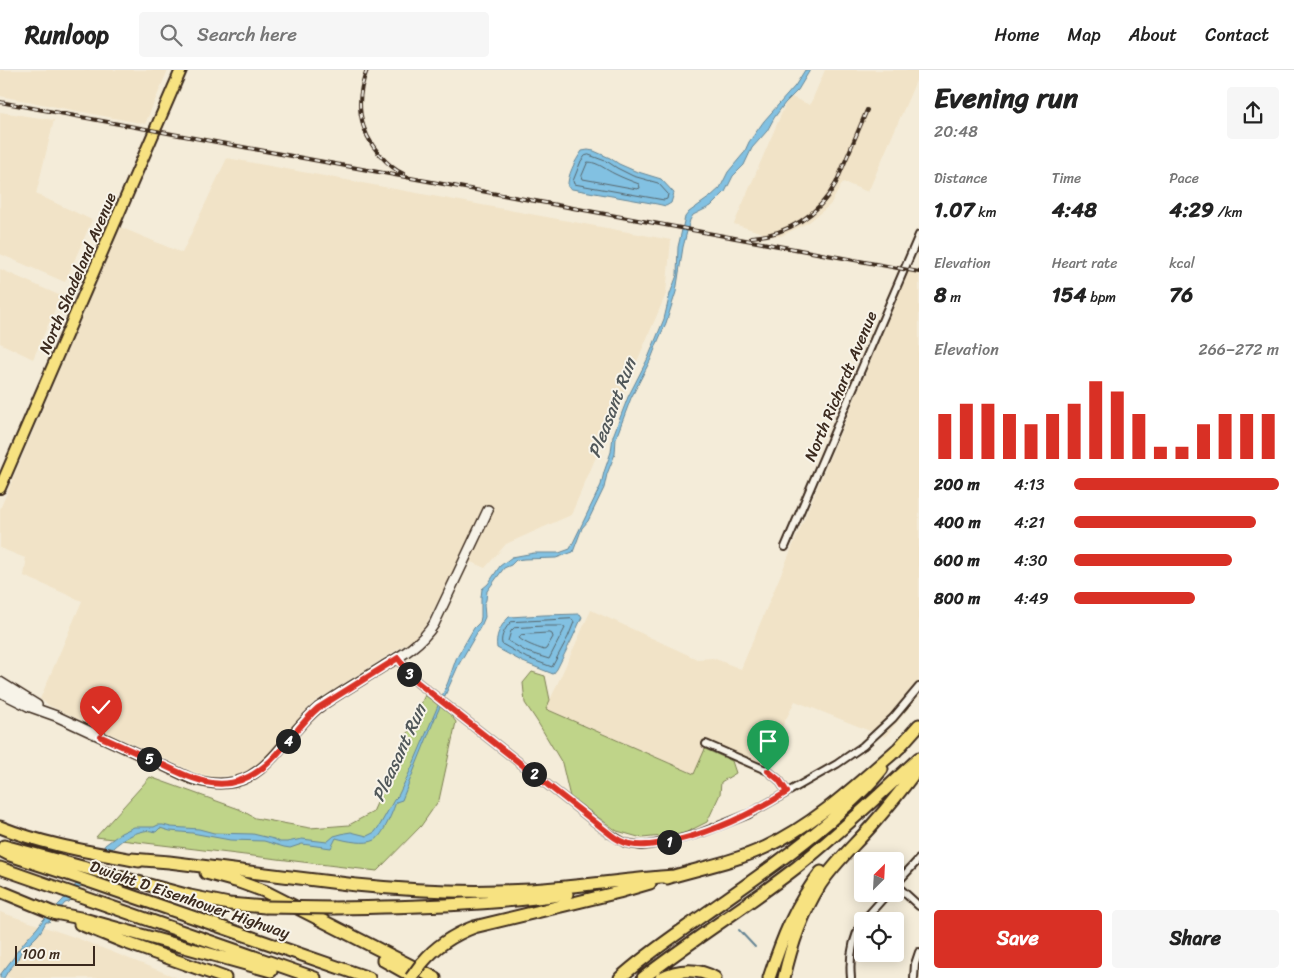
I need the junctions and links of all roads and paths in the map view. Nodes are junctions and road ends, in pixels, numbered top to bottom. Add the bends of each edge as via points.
1 (181, 70) edge
2 (919, 235) edge
3 (0, 488) edge
4 (488, 510) dead end
5 (785, 547) dead end
6 (398, 658) junction
7 (0, 682) edge
8 (919, 687) edge
9 (0, 692) edge
10 (56, 716) junction
11 (919, 726) edge
12 (706, 744) dead end
13 (900, 747) junction
14 (919, 758) edge
15 (919, 768) edge
16 (906, 784) junction
17 (787, 792) junction
18 (0, 826) edge
19 (0, 845) edge
20 (0, 850) edge
21 (126, 859) junction
22 (919, 859) edge
23 (0, 868) edge
24 (69, 869) junction
25 (904, 875) edge
26 (674, 876) junction
27 (641, 885) junction
28 (0, 891) edge
29 (904, 893) edge
30 (880, 902) edge
31 (919, 906) edge
32 (296, 907) junction
33 (872, 912) edge
34 (71, 918) junction
35 (854, 944) edge
36 (919, 952) edge
37 (193, 967) junction
38 (215, 978) edge
39 (225, 978) edge
40 (293, 978) edge
41 (315, 978) edge
42 (369, 978) edge
43 (411, 978) edge
44 (415, 978) edge
45 (435, 978) edge
46 (620, 978) edge
47 (643, 978) edge
48 (662, 978) edge
49 (715, 978) edge
50 (769, 978) edge
51 (784, 978) edge
52 (851, 978) edge
53 (914, 978) edge

1 - 3 main road, North Shadeland Avenue
2 - 5 street, North Richardt Avenue
4 - 6 street via 432,626 419,642
6 - 10 street via 318,708 263,768 230,783 212,784 192,779
6 - 17 street via 410,674 449,707 610,834 632,845 661,843 713,829 749,814
7 - 10 street
8 - 17 street via 863,746
9 - 10 street
11 - 13 highway
12 - 17 street via 768,771
13 - 26 highway via 832,806 785,837 747,855
13 - 46 highway via 870,784 802,844
14 - 47 highway via 821,848
15 - 16 highway
16 - 50 highway via 809,888 785,932
16 - 51 highway via 819,887 798,929
18 - 21 highway via 42,842
19 - 24 highway
20 - 24 highway, Dwight D Eisenhower Highway
21 - 26 highway via 384,888 450,891 546,888
21 - 32 highway via 226,878
22 - 25 street
23 - 41 highway, Dwight D Eisenhower Highway
24 - 27 highway, bridge via 109,874 229,904 265,907 333,908 482,902
24 - 42 highway, Dwight D Eisenhower Highway via 100,885
26 - 27 highway
27 - 43 highway, bridge via 474,927 434,949
28 - 34 highway
29 - 31 street
30 - 33 street
32 - 44 highway
32 - 45 highway
34 - 37 highway via 124,942
34 - 40 highway
35 - 52 street
36 - 53 street
37 - 38 highway
37 - 39 highway
48 - 49 highway via 688,970

